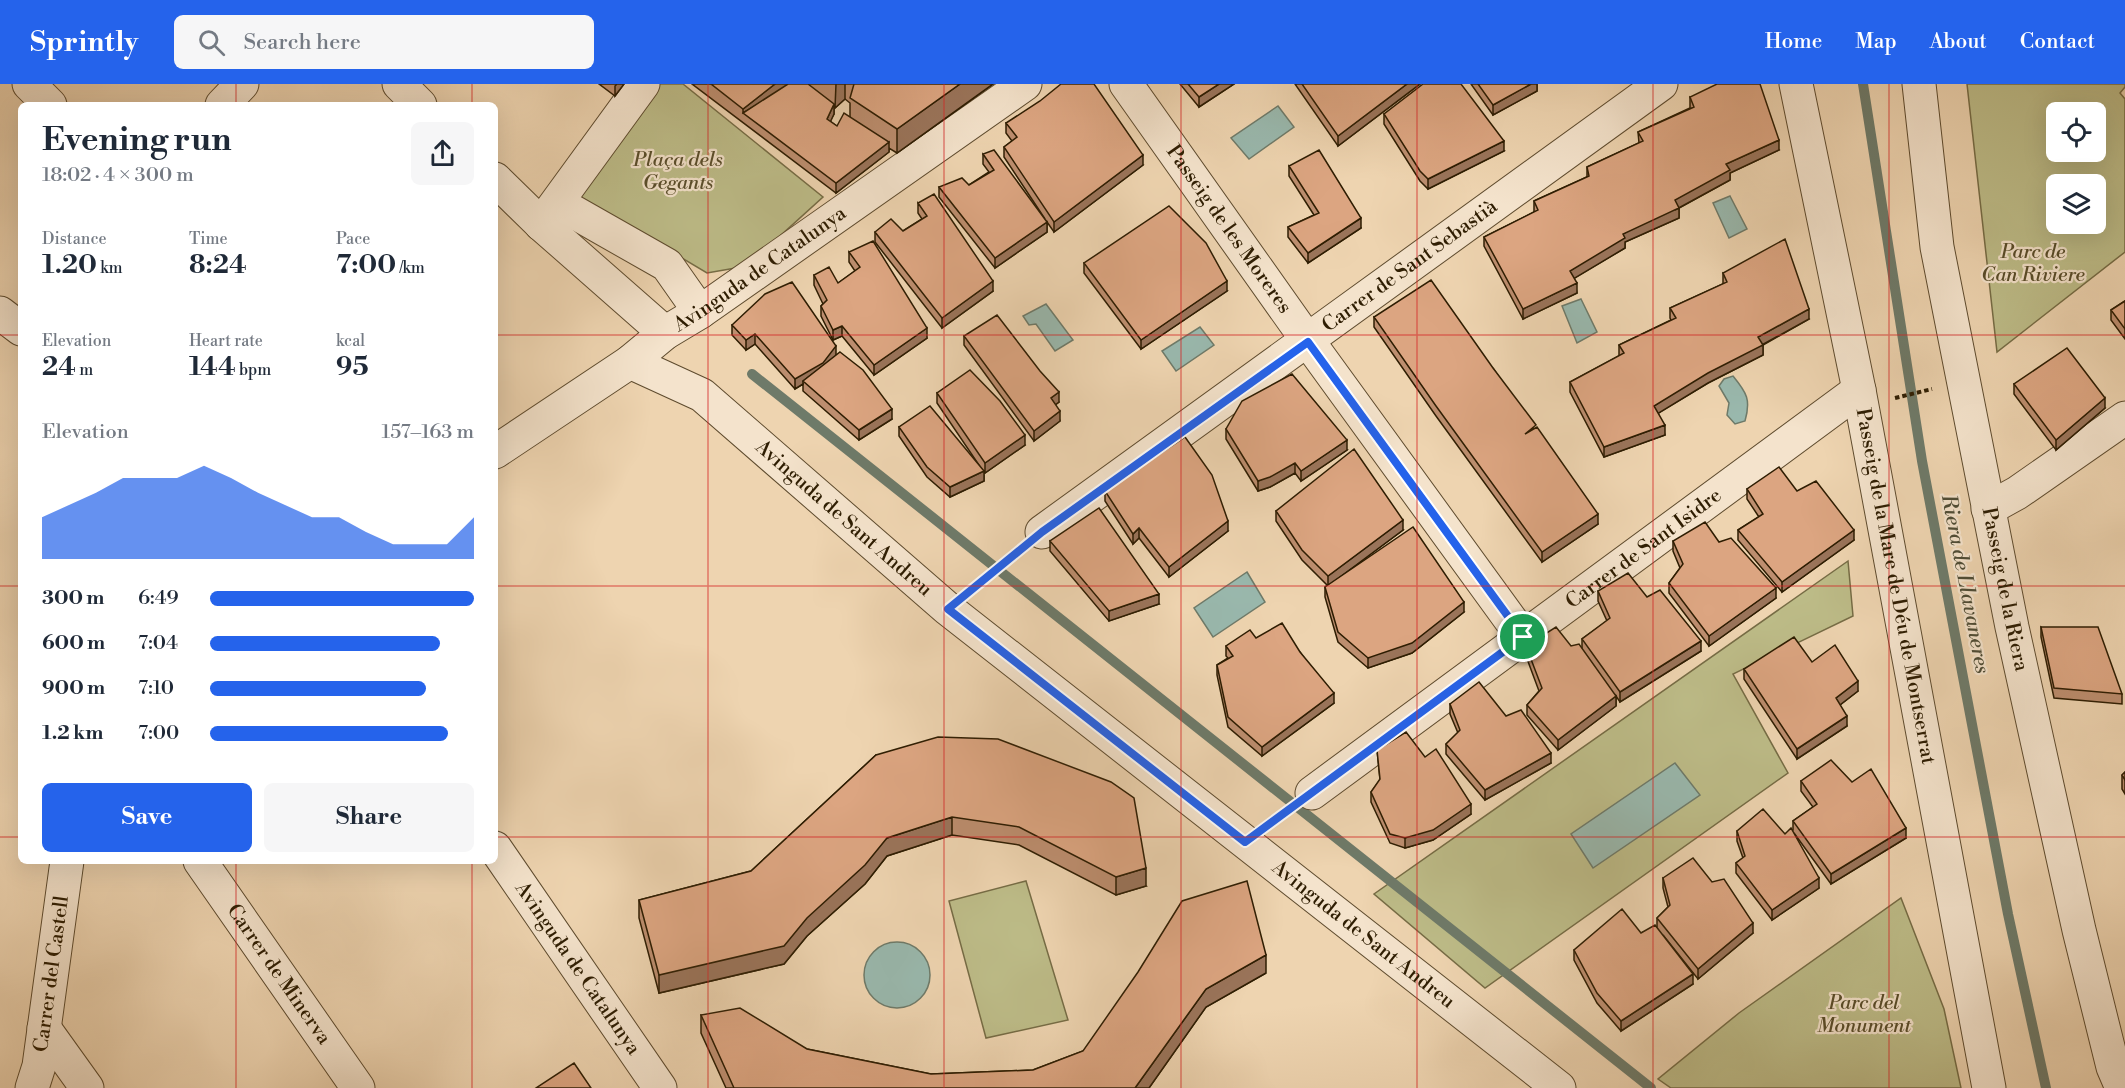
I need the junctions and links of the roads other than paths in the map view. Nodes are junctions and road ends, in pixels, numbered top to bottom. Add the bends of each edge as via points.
1 (242, 84) edge
2 (399, 84) edge
3 (643, 84) edge
4 (1025, 84) edge
5 (1126, 84) edge
6 (1661, 84) edge
7 (1796, 84) edge
8 (1919, 84) edge
9 (225, 102) edge
10 (417, 102) edge
11 (498, 182) edge
12 (541, 224) junction
13 (700, 312) junction
14 (0, 313) edge
15 (18, 327) edge
16 (665, 333) junction
17 (1308, 342) junction
18 (630, 362) junction
19 (1873, 395) junction
20 (2125, 418) edge
21 (498, 450) edge
22 (1988, 509) junction
23 (1042, 532) road end
24 (1523, 637) junction
25 (1312, 793) road end
26 (498, 852) edge
27 (67, 864) edge
28 (202, 864) edge
29 (44, 1028) junction
30 (32, 1088) edge
31 (87, 1088) edge
32 (358, 1088) edge
33 (660, 1088) edge
34 (1559, 1088) edge
35 (1989, 1088) edge
36 (2122, 1088) edge

1 - 9 street
2 - 10 street
3 - 12 street
4 - 13 street, Avinguda de Catalunya
5 - 17 street, Passeig de les Moreres
6 - 17 street, Carrer de Sant Sebastià
7 - 19 street, Passeig de la Mare de Déu de Montserrat
8 - 22 street, Passeig de la Riera via 1937,247
11 - 12 street
12 - 13 street via 572,211 667,265
12 - 16 street
13 - 16 street, Avinguda de Catalunya
14 - 15 street
16 - 18 street, Avinguda de Catalunya
17 - 23 street, Carrer de Sant Sebastià
17 - 24 street, Passeig de les Moreres
18 - 21 street, Avinguda de Catalunya
18 - 34 street, Avinguda de Sant Andreu via 702,395 948,609
19 - 24 street, Carrer de Sant Isidre
19 - 35 street, Passeig de la Mare de Déu de Montserrat
20 - 22 street
22 - 36 street, Passeig de la Riera via 2079,930 2112,1067
24 - 25 street, Carrer de Sant Isidre
26 - 33 street, Avinguda de Catalunya
27 - 29 street, Carrer del Castell
28 - 32 street, Carrer de Minerva
29 - 30 street, Carrer del Castell
29 - 31 street

